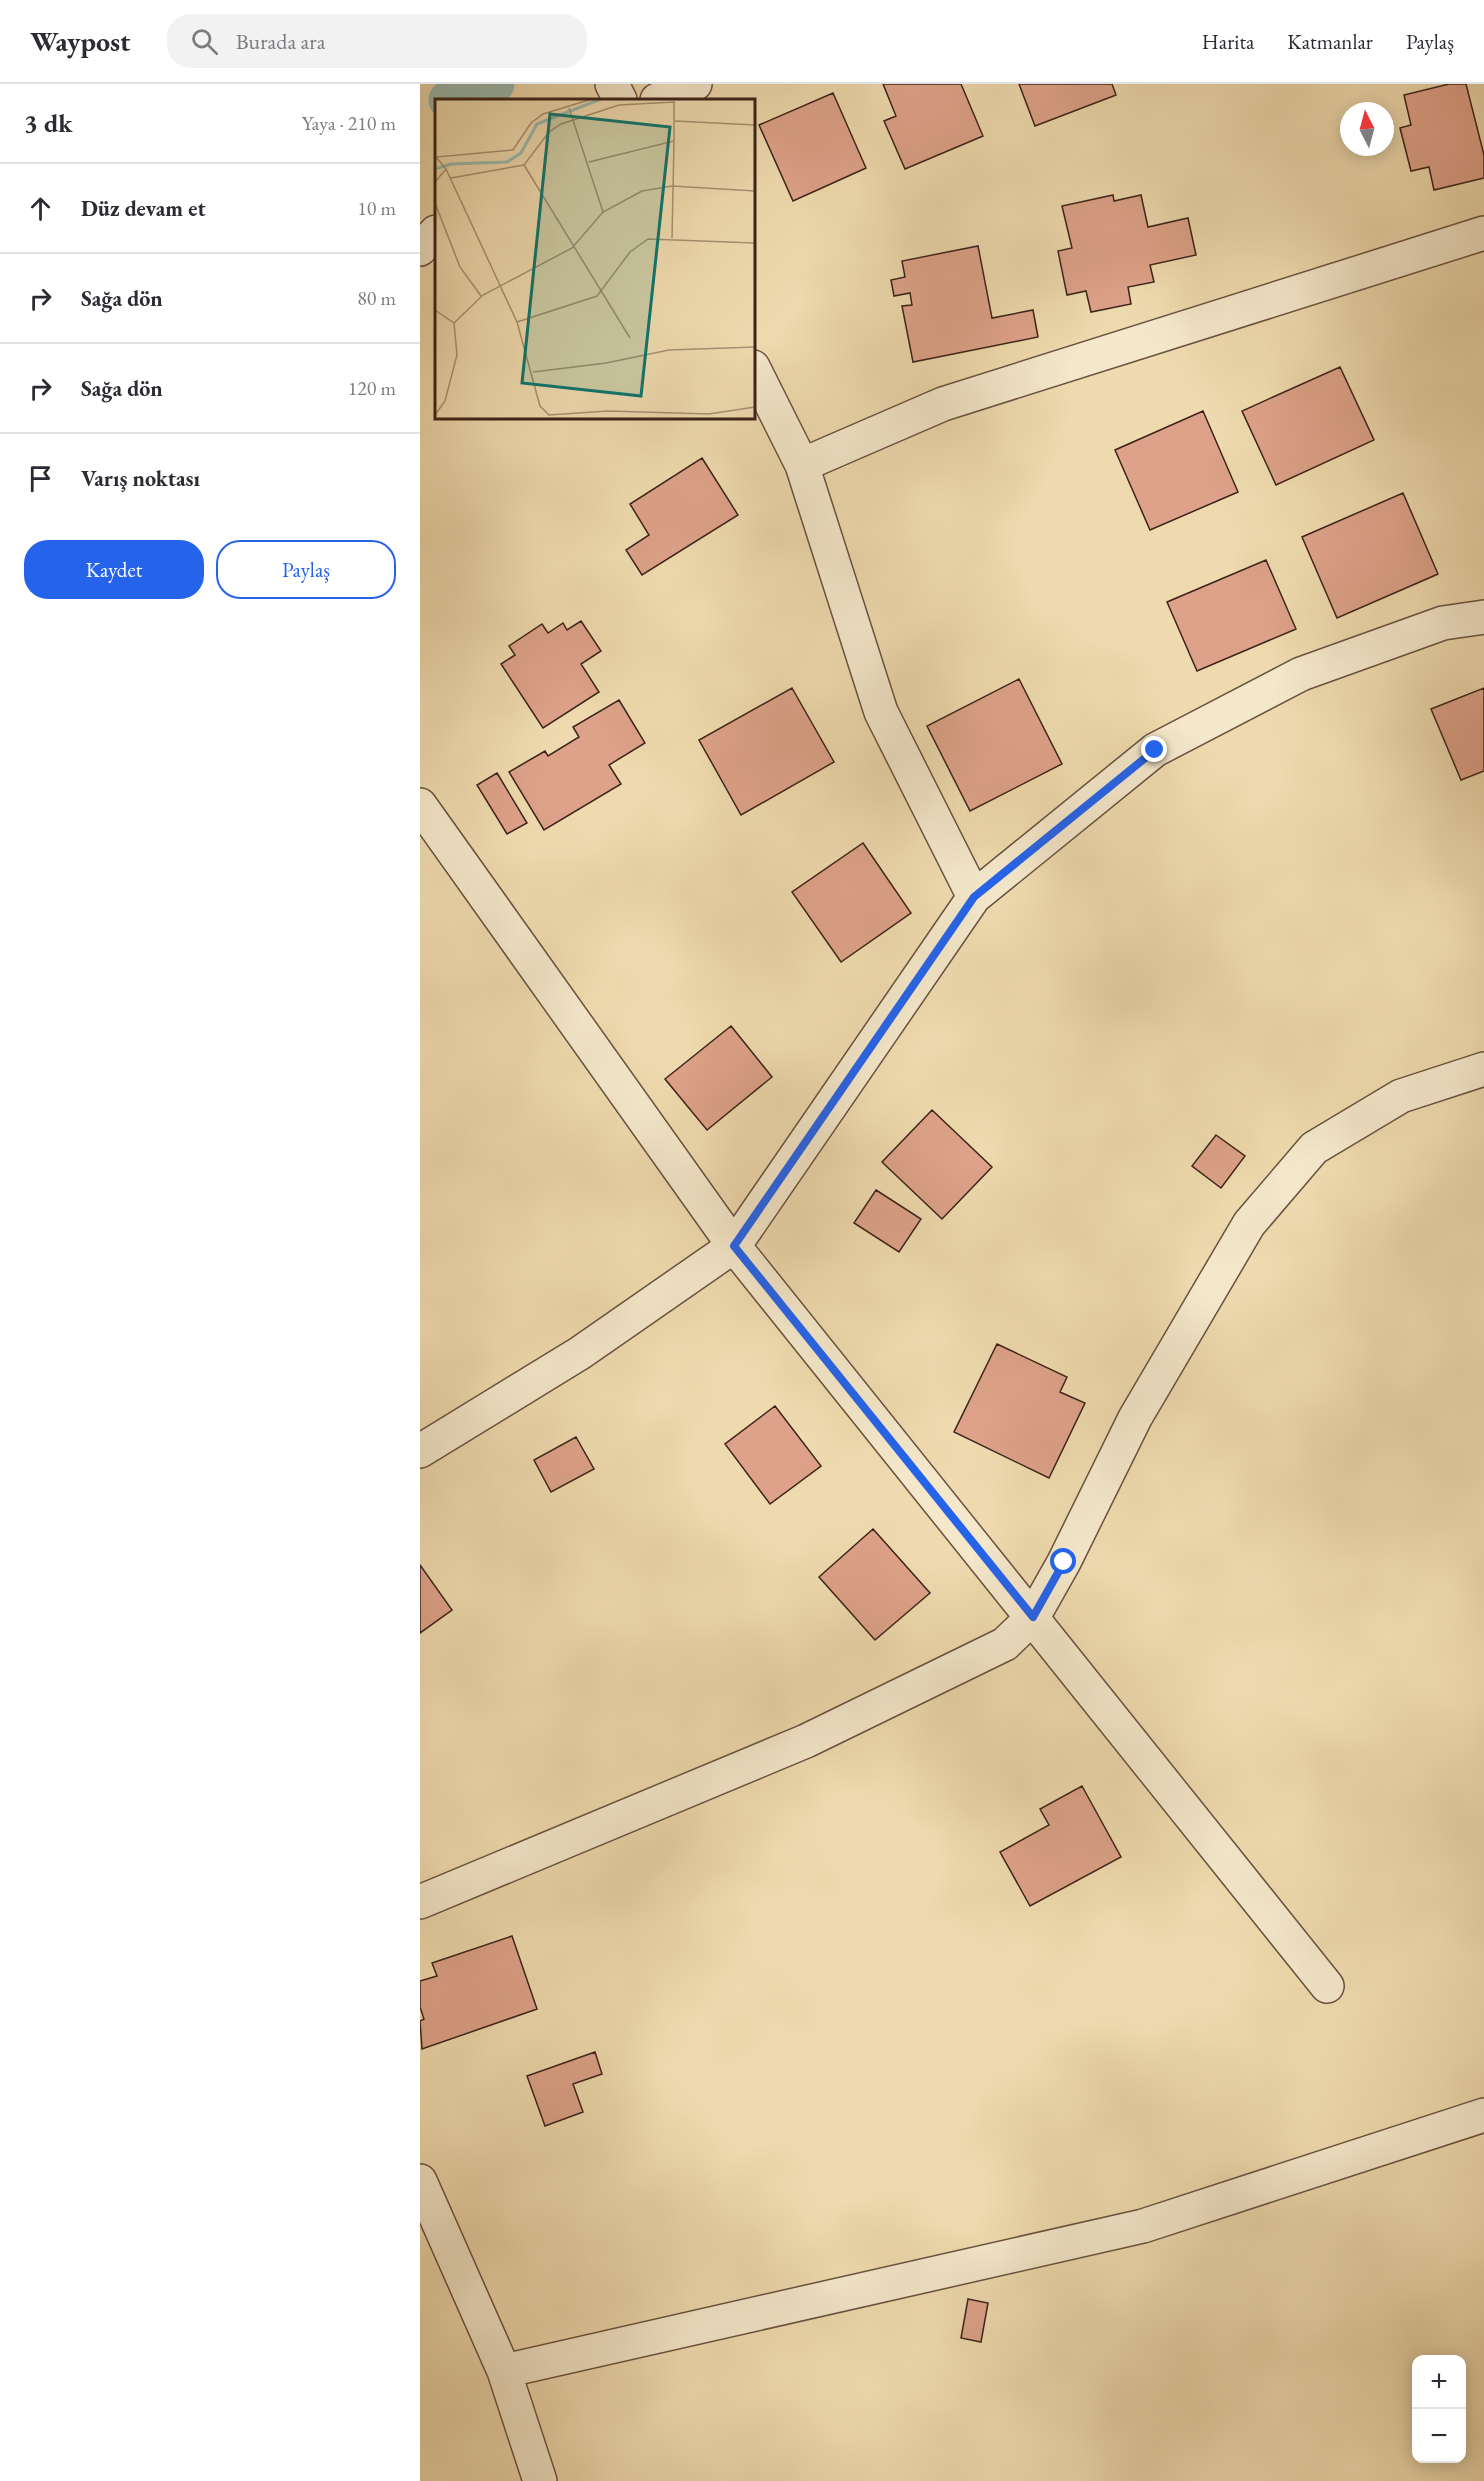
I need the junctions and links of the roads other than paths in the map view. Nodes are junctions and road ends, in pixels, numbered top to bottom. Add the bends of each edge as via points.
1 (612, 84) edge
2 (695, 84) edge
3 (620, 99) edge
4 (659, 99) edge
5 (435, 233) edge
6 (1484, 233) edge
7 (420, 249) edge
8 (754, 369) edge
9 (802, 465) junction
10 (1484, 617) edge
11 (420, 805) edge
12 (974, 897) junction
13 (1484, 1069) edge
14 (734, 1246) junction
15 (420, 1451) edge
16 (1033, 1617) junction
17 (420, 1902) edge
18 (1327, 1986) dead end
19 (1484, 2115) edge
20 (420, 2181) edge
21 (504, 2371) junction
22 (540, 2481) edge

1 - 3 street
2 - 4 street
5 - 7 street
6 - 9 street via 943,404
8 - 9 street
9 - 12 street via 881,712
10 - 12 street via 1443,623 1301,674 1155,750
11 - 14 street
12 - 14 street
13 - 16 street via 1401,1096 1314,1148 1249,1224 1135,1418
14 - 15 street via 580,1353
14 - 16 street
16 - 17 street via 1005,1644 806,1741
16 - 18 street
19 - 21 street via 1143,2226
20 - 21 street
21 - 22 street

